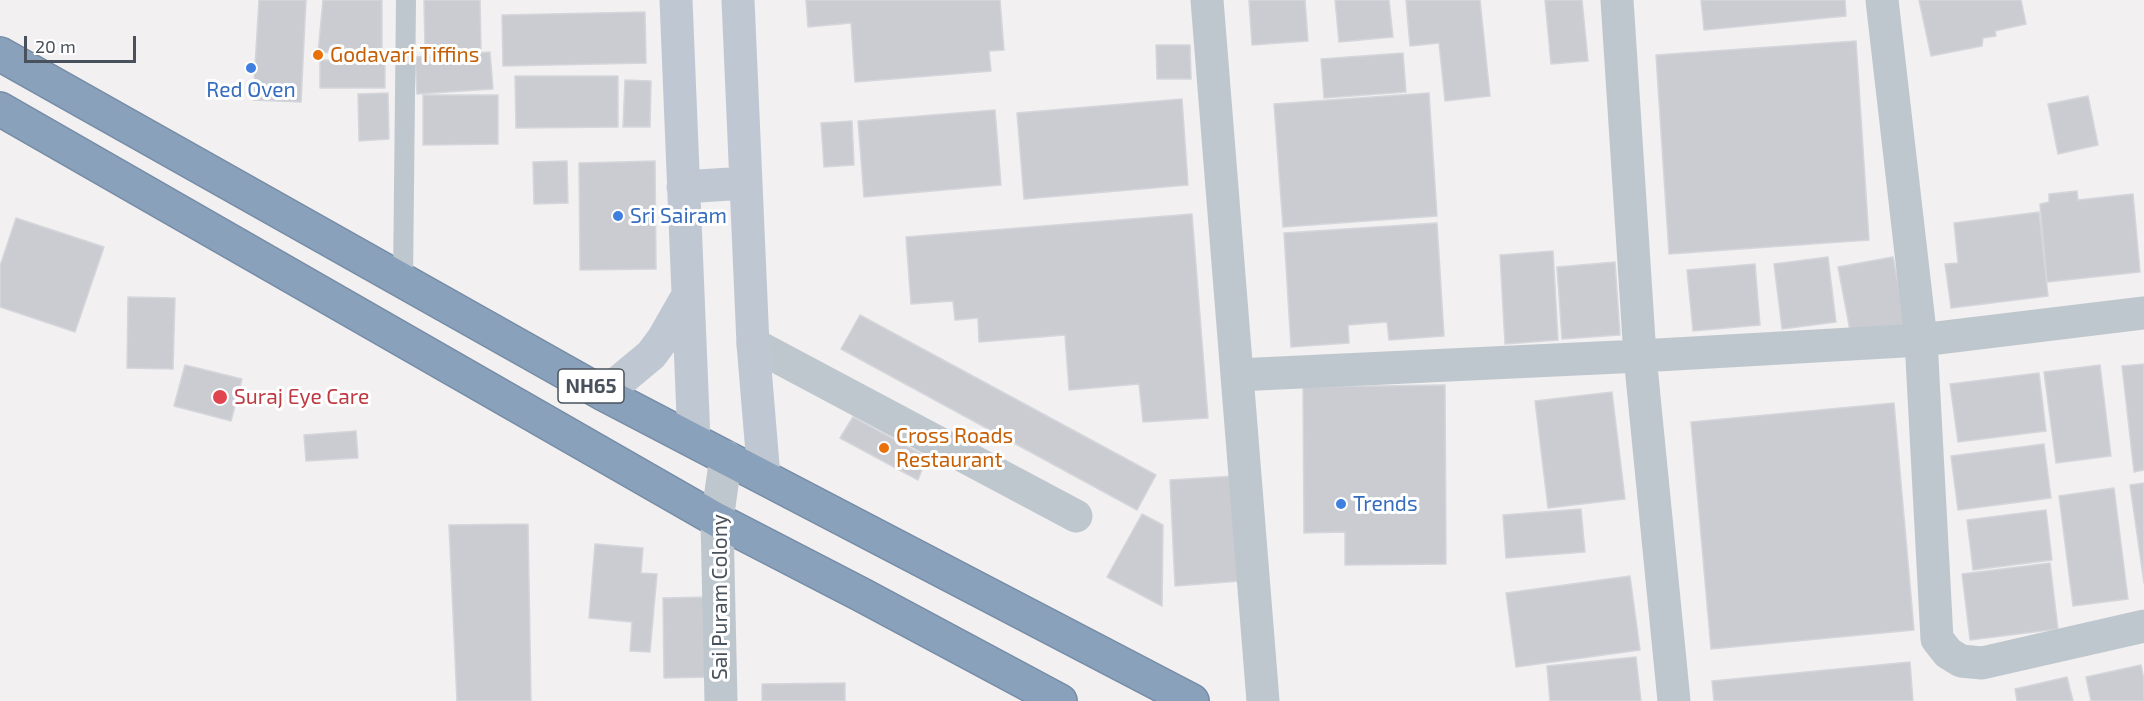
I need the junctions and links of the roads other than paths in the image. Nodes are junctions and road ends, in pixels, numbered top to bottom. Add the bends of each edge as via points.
1 (406, 0) edge
2 (676, 0) edge
3 (738, 0) edge
4 (1207, 0) edge
5 (1617, 0) edge
6 (1882, 0) edge
7 (0, 54) edge
8 (0, 109) edge
9 (746, 183) junction
10 (683, 187) junction
11 (403, 281) junction
12 (687, 297) junction
13 (2144, 313) edge
14 (1921, 340) junction
15 (753, 344) junction
16 (1640, 356) junction
17 (1237, 375) junction
18 (604, 394) junction
19 (694, 440) junction
20 (726, 457) junction
21 (764, 477) junction
22 (1076, 516) dead end
23 (717, 520) junction
24 (2144, 626) edge
25 (721, 701) edge
26 (1060, 701) edge
27 (1192, 701) edge
28 (1263, 701) edge
29 (1674, 701) edge

1 - 11 lane
2 - 10 street
3 - 9 street
4 - 17 street
5 - 16 street
6 - 14 street
7 - 11 highway, NH65
8 - 23 highway, NH65
9 - 10 street
9 - 15 street
10 - 12 street
11 - 18 highway, NH65
12 - 18 street via 651,355
12 - 19 street
13 - 14 street
14 - 16 street
14 - 24 street via 1937,639 1961,661 1982,663
15 - 21 street
15 - 22 street
16 - 17 street
16 - 29 street
17 - 28 street
18 - 19 highway, NH65
19 - 20 highway, NH65
20 - 21 highway, NH65
20 - 23 street, Sai Puram Colony
21 - 27 highway, NH65
23 - 25 street, Sai Puram Colony
23 - 26 highway, NH65

